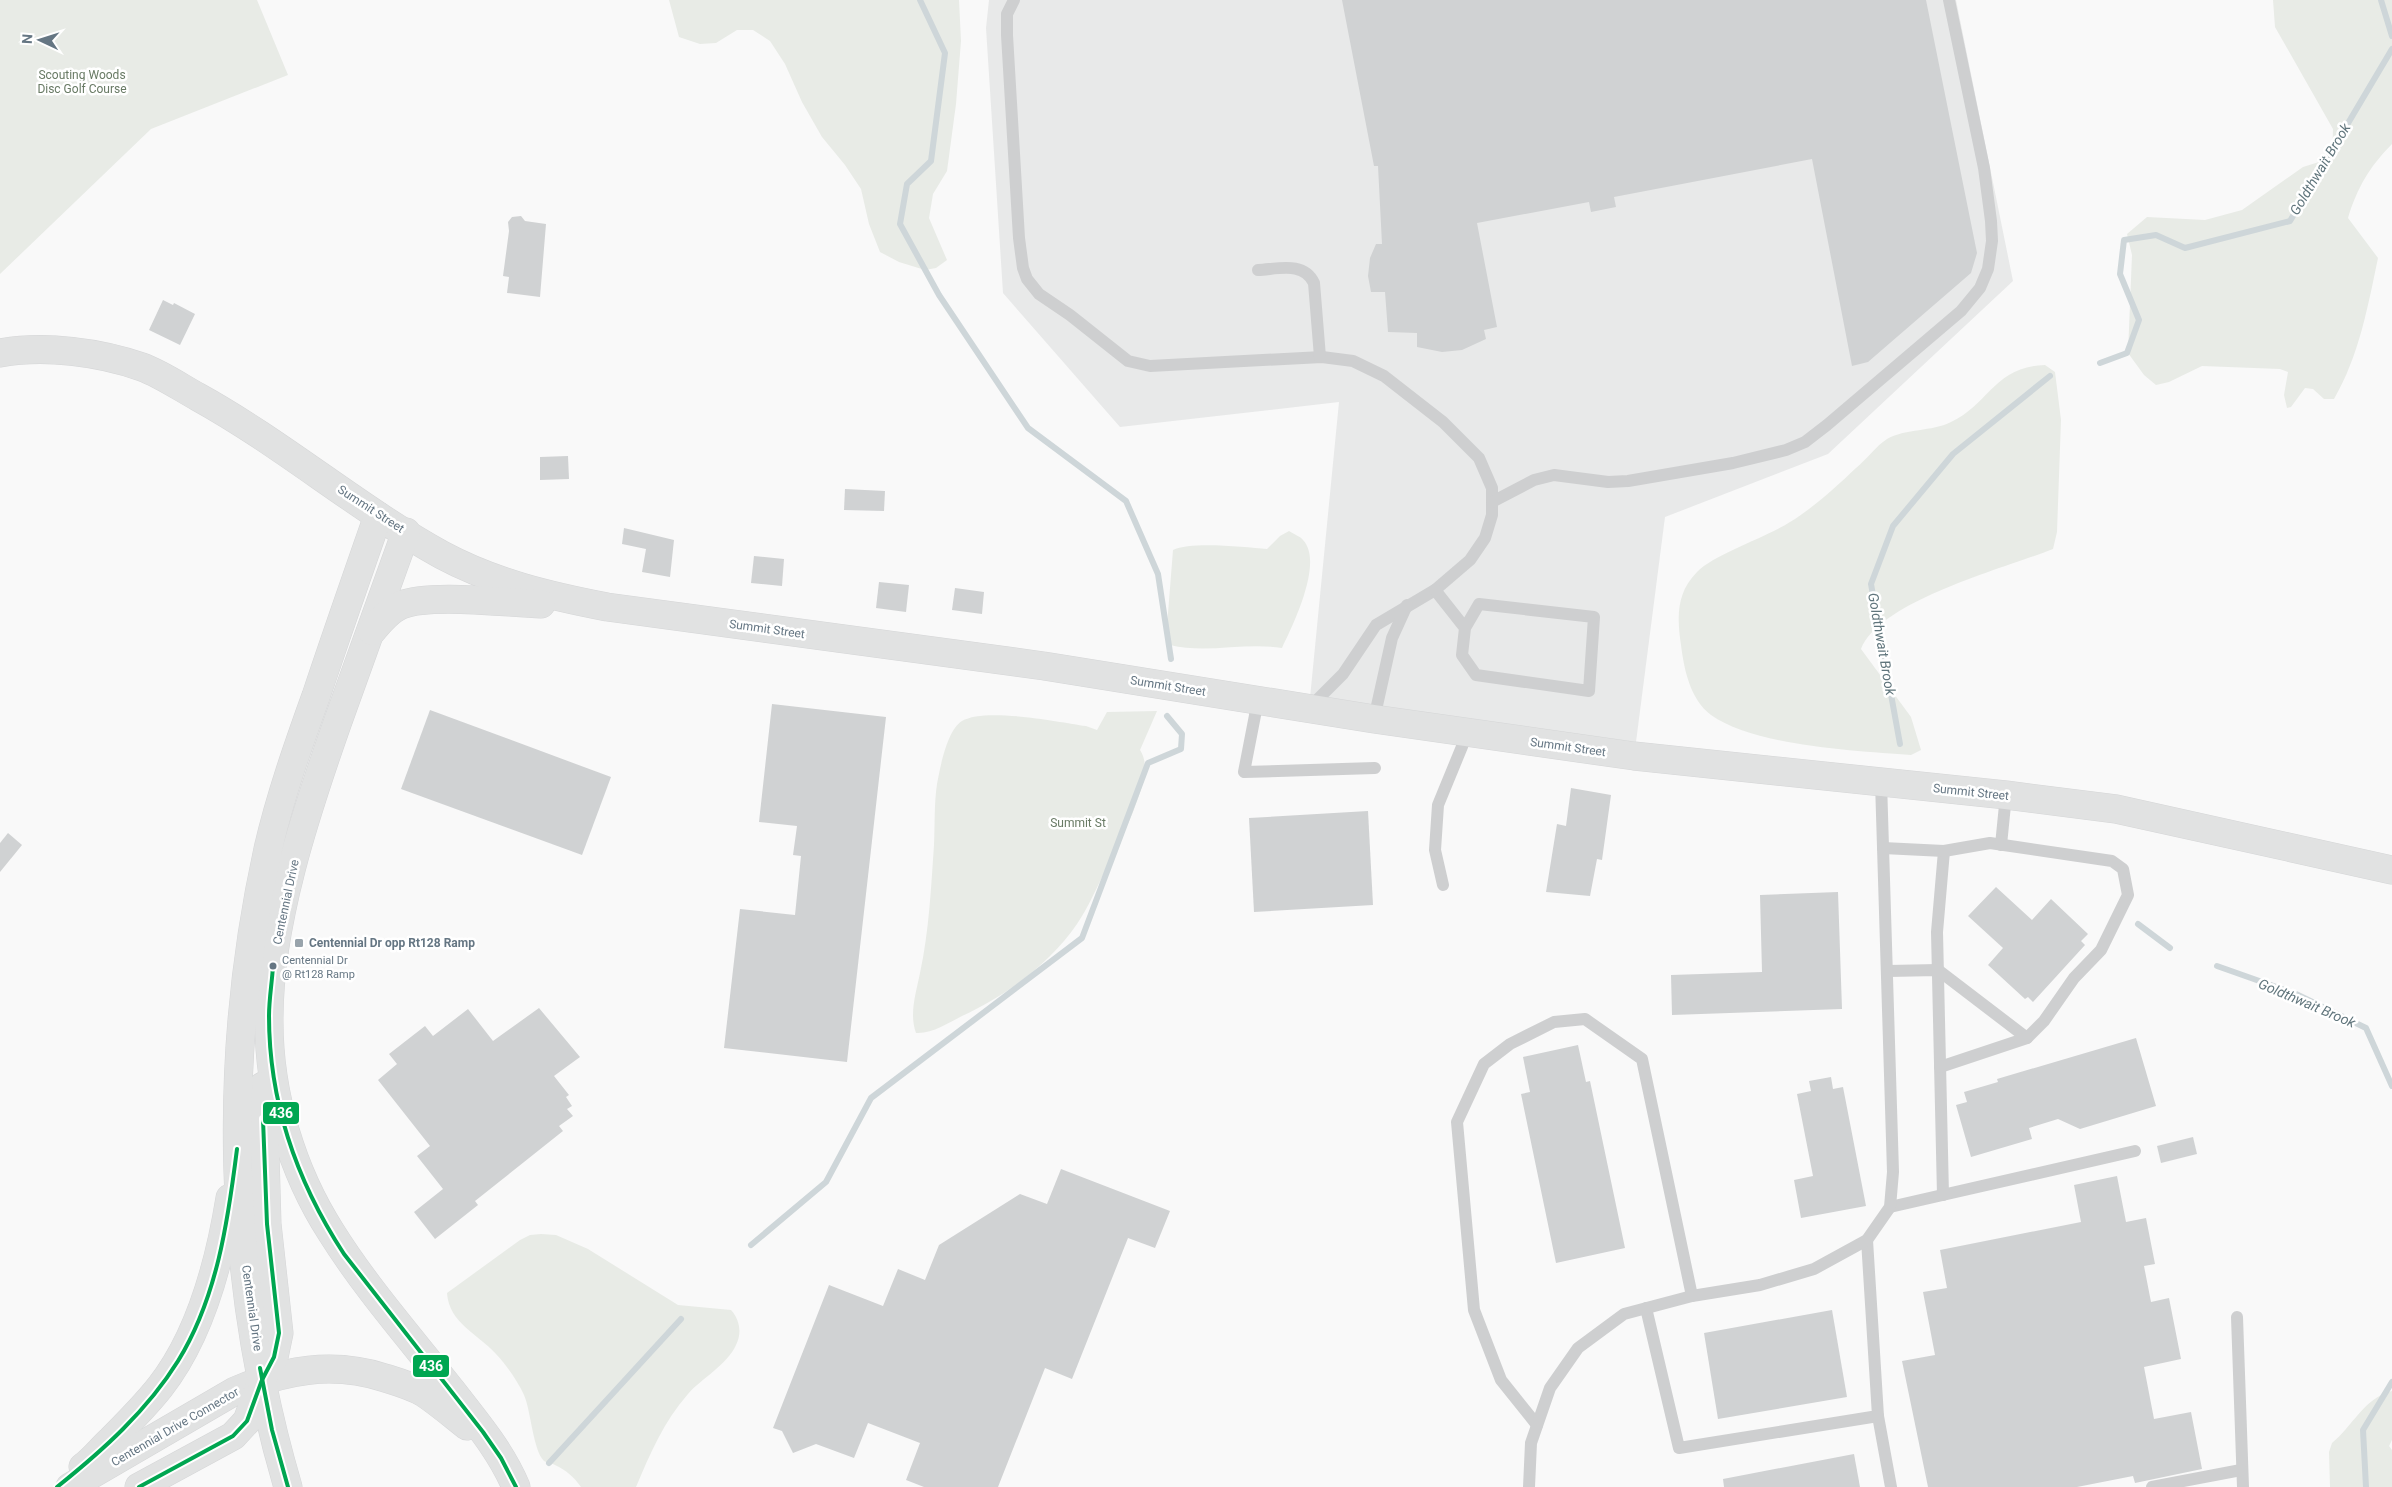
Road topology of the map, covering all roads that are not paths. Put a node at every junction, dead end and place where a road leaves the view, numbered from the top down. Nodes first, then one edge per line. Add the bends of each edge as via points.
1 (1014, 0) edge
2 (1949, 0) edge
3 (1258, 270) dead end
4 (0, 353) edge
5 (1320, 357) junction
6 (1492, 502) junction
7 (378, 516) junction
8 (406, 532) junction
9 (1435, 590) junction
10 (1407, 605) junction
11 (607, 607) junction
12 (1465, 628) junction
13 (368, 636) junction
14 (1258, 700) junction
15 (1309, 708) junction
16 (1374, 718) junction
17 (1468, 732) junction
18 (1375, 768) dead end
19 (1881, 782) junction
20 (2006, 795) junction
21 (2001, 845) junction
22 (1883, 848) junction
23 (1944, 851) junction
24 (2392, 870) edge
25 (1443, 885) dead end
26 (1938, 970) junction
27 (1888, 971) junction
28 (269, 1022) junction
29 (2027, 1038) junction
30 (1940, 1067) junction
31 (237, 1149) junction
32 (2135, 1151) dead end
33 (1943, 1195) junction
34 (1890, 1207) junction
35 (1867, 1240) junction
36 (1692, 1296) junction
37 (1646, 1308) junction
38 (2237, 1317) dead end
39 (262, 1380) junction
40 (1878, 1416) junction
41 (1538, 1425) junction
42 (497, 1451) junction
43 (2241, 1470) junction
44 (57, 1487) edge
45 (70, 1487) edge
46 (139, 1487) edge
47 (288, 1487) edge
48 (516, 1487) edge
49 (1529, 1487) edge
50 (1890, 1487) edge
51 (2152, 1487) edge
52 (2244, 1487) edge

1 - 5 lane via 1007,14 1007,35 1019,238 1022,268 1039,294 1128,361 1150,366
2 - 6 lane via 1984,168 1992,242 1988,269 1980,288 1961,311 1827,425 1805,442 1786,450 1733,463 1628,481 1608,482 1554,475 1534,480
3 - 5 lane via 1296,268 1311,277
4 - 7 main road, Summit Street via 50,350 86,354 142,367 237,418
5 - 6 lane via 1354,361 1384,376 1443,422 1479,458 1492,488
6 - 9 lane via 1485,538 1470,560
7 - 8 main road, Summit Street
7 - 31 main road, Centennial Drive via 302,736 268,848 245,989
8 - 11 main road, Summit Street via 442,554 510,584
8 - 13 main road, Centennial Drive
9 - 10 lane
9 - 12 lane
10 - 15 lane via 1376,625 1344,674
10 - 16 lane via 1392,638
11 - 13 main road via 420,600 400,605
11 - 14 main road, Summit Street via 1044,666
12 - 12 lane via 1462,654 1476,675 1589,691 1594,617 1479,604
13 - 28 main road, Centennial Drive via 294,858 273,966
14 - 15 main road, Summit Street
14 - 18 lane via 1244,772
15 - 16 main road, Summit Street
16 - 17 main road, Summit Street
17 - 19 main road, Summit Street via 1634,756
17 - 25 lane via 1438,805 1435,850
19 - 20 main road, Summit Street
19 - 22 lane
20 - 21 lane
20 - 24 main road, Summit Street via 2143,814
21 - 23 lane
21 - 29 lane via 2112,861 2124,869 2128,895 2101,950 2074,978 2044,1022
22 - 23 lane
22 - 27 lane
23 - 26 lane via 1937,932
26 - 27 lane
26 - 29 lane
26 - 30 lane
27 - 34 lane via 1893,1172
28 - 39 main road via 264,1132 267,1224 279,1333 274,1357
28 - 42 main road, Centennial Drive via 282,1118 316,1208 356,1269
29 - 30 lane
30 - 33 lane
31 - 39 main road, Centennial Drive via 248,1291
31 - 44 main road via 229,1209 219,1251 189,1339 162,1386 132,1420 95,1458
32 - 33 lane
33 - 34 lane
34 - 35 lane
35 - 36 lane via 1814,1269 1760,1286
35 - 40 lane
36 - 37 lane
36 - 41 lane via 1642,1059 1585,1019 1554,1022 1510,1044 1484,1064 1457,1122 1474,1310 1501,1380
37 - 40 lane via 1679,1448
37 - 41 lane via 1624,1314 1578,1348 1550,1388
38 - 43 lane
39 - 42 main road via 320,1368 373,1374 423,1393
39 - 45 main road, Centennial Drive Connector via 215,1402
39 - 46 main road, Centennial Drive Connector via 247,1421 233,1436
39 - 47 main road, Centennial Drive
40 - 50 lane
41 - 49 lane via 1531,1443
42 - 48 main road, Centennial Drive via 507,1464
43 - 51 lane
43 - 52 lane

